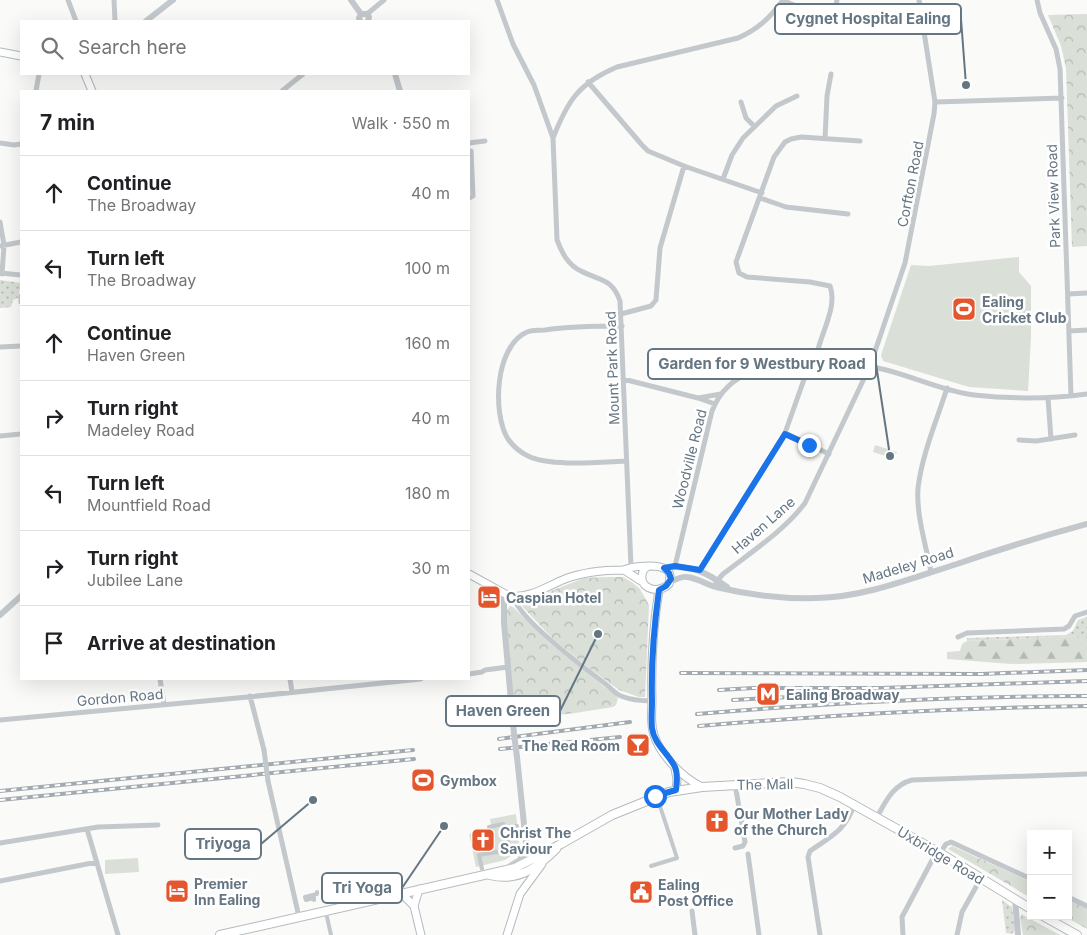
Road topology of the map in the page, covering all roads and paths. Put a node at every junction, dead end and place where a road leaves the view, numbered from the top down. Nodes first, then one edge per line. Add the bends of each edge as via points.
1 (68, 0) edge
2 (114, 0) edge
3 (173, 0) edge
4 (351, 0) edge
5 (384, 0) edge
6 (498, 0) edge
7 (782, 0) edge
8 (837, 0) edge
9 (919, 0) edge
10 (1037, 0) edge
11 (362, 19) edge
12 (76, 20) edge
13 (115, 20) edge
14 (147, 20) edge
15 (0, 52) edge
16 (20, 56) edge
17 (831, 74) dead end
18 (39, 75) edge
19 (85, 75) edge
20 (302, 75) edge
21 (394, 75) edge
22 (588, 82) junction
23 (36, 90) edge
24 (92, 90) edge
25 (283, 90) edge
26 (400, 90) edge
27 (797, 96) dead end
28 (1062, 98) junction
29 (741, 102) dead end
30 (935, 102) junction
31 (561, 118) junction
32 (548, 121) junction
33 (754, 126) junction
34 (553, 138) junction
35 (824, 139) junction
36 (485, 141) dead end
37 (860, 141) dead end
38 (0, 143) edge
39 (470, 143) edge
40 (20, 144) edge
41 (471, 151) dead end
42 (684, 166) junction
43 (723, 179) junction
44 (761, 196) junction
45 (470, 198) edge
46 (848, 214) dead end
47 (0, 222) edge
48 (20, 242) edge
49 (2, 245) edge
50 (1, 274) edge
51 (20, 276) edge
52 (1087, 293) edge
53 (1068, 294) junction
54 (621, 314) junction
55 (622, 326) junction
56 (1087, 330) edge
57 (1069, 331) junction
58 (20, 346) edge
59 (0, 347) edge
60 (807, 366) junction
61 (815, 366) junction
62 (870, 366) junction
63 (623, 380) junction
64 (947, 388) junction
65 (721, 394) junction
66 (1087, 394) edge
67 (1071, 396) junction
68 (698, 398) junction
69 (1048, 398) junction
70 (715, 404) junction
71 (20, 434) edge
72 (785, 434) junction
73 (1075, 435) dead end
74 (0, 436) edge
75 (1051, 439) junction
76 (1019, 440) dead end
77 (828, 454) junction
78 (626, 461) junction
79 (1087, 524) edge
80 (675, 566) junction
81 (648, 567) junction
82 (664, 568) junction
83 (627, 569) junction
84 (700, 570) junction
85 (931, 572) junction
86 (470, 575) edge
87 (641, 581) junction
88 (670, 582) junction
89 (715, 583) junction
90 (659, 590) junction
91 (504, 593) junction
92 (513, 596) junction
93 (20, 597) edge
94 (1087, 612) edge
95 (0, 615) edge
96 (958, 637) dead end
97 (508, 667) junction
98 (470, 674) edge
99 (160, 680) edge
100 (290, 680) edge
101 (411, 680) edge
102 (292, 692) junction
103 (250, 696) junction
104 (652, 701) junction
105 (164, 704) junction
106 (0, 720) edge
107 (675, 767) junction
108 (1087, 774) edge
109 (735, 784) junction
110 (702, 787) junction
111 (676, 790) junction
112 (659, 803) dead end
113 (852, 804) junction
114 (877, 817) junction
115 (158, 825) dead end
116 (490, 826) dead end
117 (517, 826) dead end
118 (506, 827) junction
119 (87, 828) junction
120 (0, 842) edge
121 (561, 844) junction
122 (736, 848) dead end
123 (526, 849) junction
124 (938, 852) junction
125 (748, 854) dead end
126 (533, 859) junction
127 (546, 859) junction
128 (96, 862) junction
129 (651, 866) dead end
130 (505, 870) junction
131 (487, 872) junction
132 (520, 875) junction
133 (1027, 877) edge
134 (981, 878) junction
135 (0, 881) edge
136 (419, 889) junction
137 (317, 892) dead end
138 (401, 893) junction
139 (520, 894) junction
140 (1015, 899) junction
141 (1072, 899) edge
142 (314, 900) dead end
143 (414, 906) junction
144 (1027, 906) edge
145 (1087, 906) edge
146 (692, 910) dead end
147 (299, 917) junction
148 (327, 917) dead end
149 (1049, 920) edge
150 (118, 935) edge
151 (220, 935) edge
152 (330, 935) edge
153 (421, 935) edge
154 (506, 935) edge
155 (695, 935) edge
156 (760, 935) edge
157 (820, 935) edge
158 (903, 935) edge
159 (957, 935) edge
160 (1018, 935) edge
161 (1077, 935) edge

1 - 12 street
2 - 13 street
3 - 14 street
4 - 11 street
5 - 11 street
6 - 32 street, Mount Park Road via 513,44
7 - 8 street via 827,19 834,14
7 - 22 street via 763,24 738,38 617,67
9 - 30 street, Corfton Road
10 - 28 street, Park View Road via 1056,48
15 - 16 main road
17 - 35 street
18 - 23 street
19 - 24 main road
20 - 25 street
21 - 26 street
22 - 31 street
22 - 42 street via 648,151
27 - 33 street via 776,106
28 - 30 street
28 - 53 street, Park View Road
29 - 33 street via 746,118
30 - 62 street, Corfton Road via 905,263
31 - 32 street
31 - 34 street
32 - 34 street, Mount Park Road
33 - 43 street via 737,145
34 - 54 street, Mount Park Road via 557,240 569,262 580,271 613,286 620,301
35 - 37 street
35 - 44 street via 801,137 785,142 774,157
36 - 39 street
38 - 40 street
41 - 45 street via 473,196
42 - 43 street
42 - 54 street via 660,248 656,300 651,306
43 - 44 street
44 - 46 street via 786,207
44 - 61 street via 736,262 737,267 739,273 747,277 830,286 828,323
47 - 49 street
48 - 49 street
49 - 50 street
50 - 51 street
52 - 53 street
53 - 57 street, Park View Road
54 - 55 street, Mount Park Road
55 - 63 street, Mount Park Road
55 - 78 street via 566,327 527,332 510,345 498,387 499,411 507,438 529,457 554,462
56 - 57 street
57 - 67 street, Park View Road
58 - 59 street
60 - 61 street, Woodville Road
60 - 65 street, Woodville Road via 776,366 749,372
60 - 72 street
61 - 62 street, Woodville Road
62 - 64 street, Woodville Road
62 - 77 street, Haven Lane
63 - 68 street
63 - 78 street, Mount Park Road
64 - 69 street, Woodville Road via 973,394
64 - 85 street via 918,489 920,519
65 - 68 street
65 - 70 street, Woodville Road
66 - 67 street, Woodville Road
67 - 69 street, Woodville Road
68 - 70 street
69 - 75 street
70 - 80 street, Woodville Road
71 - 74 street
72 - 77 street
72 - 84 street
73 - 75 street
75 - 76 street
77 - 89 street, Haven Lane via 800,511
78 - 83 street, Mount Park Road
79 - 85 street, Madeley Road
80 - 82 street, Madeley Road
80 - 84 street, Madeley Road
81 - 82 main road
81 - 83 main road
81 - 87 main road via 643,571
82 - 88 main road via 669,573
83 - 87 main road
83 - 92 main road via 579,574 527,595
84 - 89 street, Madeley Road
85 - 89 street, Madeley Road via 879,588 819,598 790,598 732,590
86 - 91 main road
87 - 90 main road
88 - 89 street, Madeley Road via 688,577
88 - 90 main road
90 - 104 main road via 655,608
91 - 92 main road
91 - 97 street
92 - 104 street via 528,618 618,694
93 - 95 street
94 - 96 street via 1076,616 1064,629 967,633
97 - 98 street
97 - 123 street, bridge
99 - 105 street
100 - 102 street
101 - 102 street, Gordon Road
102 - 103 street, Gordon Road
103 - 105 street, Gordon Road
103 - 147 street, bridge
104 - 107 main road via 654,736
105 - 106 street, Gordon Road
107 - 110 main road via 692,783
107 - 111 main road
108 - 114 street via 912,780 903,782 891,793
109 - 110 main road, The Mall
109 - 113 main road, The Mall via 791,782 820,788
109 - 122 street via 745,842
110 - 111 main road, The Mall
111 - 121 main road, The Mall via 622,810
112 - 129 street via 677,858
113 - 114 main road, Uxbridge Road
113 - 157 street via 843,828 810,852 808,857
114 - 124 main road, Uxbridge Road
115 - 119 street
116 - 118 street via 503,824
117 - 118 street
118 - 131 street via 509,850 479,855
119 - 120 street
119 - 128 street
121 - 126 main road
121 - 127 main road
123 - 126 street
123 - 131 street via 514,864
124 - 133 street via 951,842
124 - 134 main road, Uxbridge Road
124 - 158 street via 902,918
125 - 156 street
126 - 127 street
126 - 130 main road
127 - 132 main road
127 - 139 main road
128 - 135 street
128 - 150 street
130 - 131 main road
130 - 132 main road via 513,870
131 - 132 main road via 500,878
131 - 136 main road
132 - 139 main road
134 - 140 main road, Uxbridge Road
134 - 159 street via 962,912
136 - 138 main road
136 - 143 main road
137 - 142 street via 305,898
138 - 143 main road
138 - 147 main road
139 - 154 main road
140 - 144 main road, Uxbridge Road
140 - 160 street
141 - 145 street
143 - 153 main road
146 - 155 street
147 - 151 main road
148 - 152 street
149 - 161 main road

